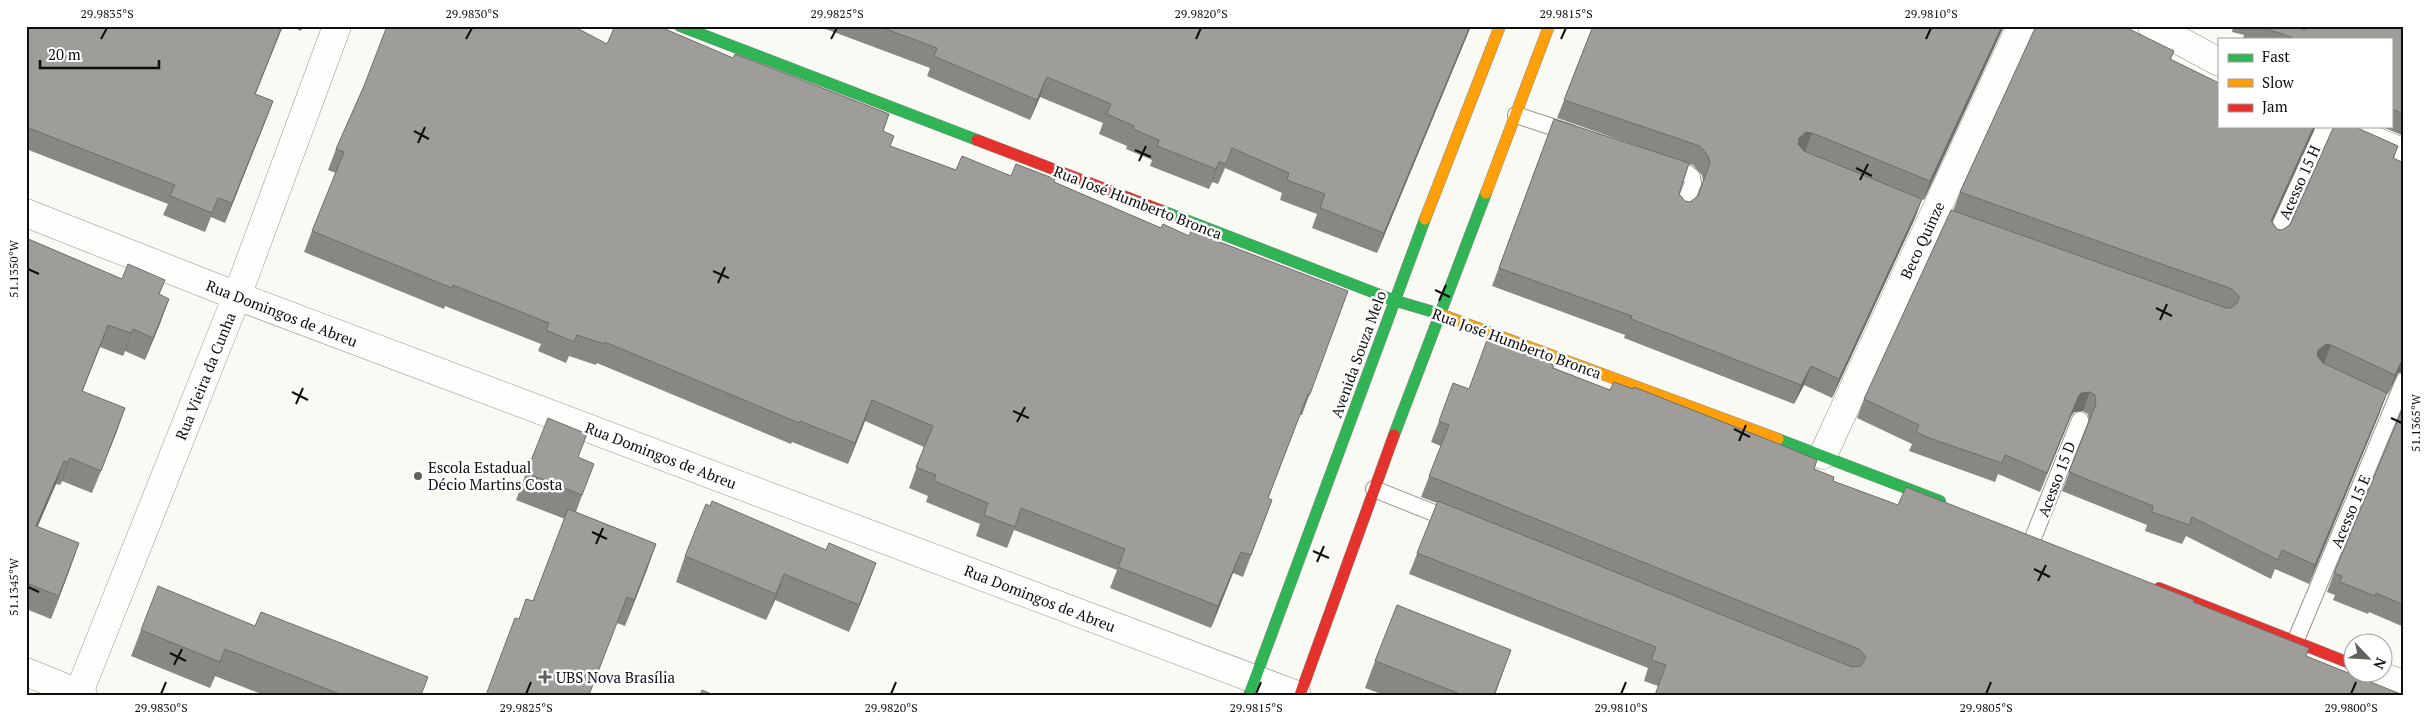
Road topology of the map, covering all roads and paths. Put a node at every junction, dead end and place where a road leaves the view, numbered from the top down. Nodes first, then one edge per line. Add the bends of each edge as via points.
1 (337, 26) edge
2 (680, 26) edge
3 (1500, 26) edge
4 (1549, 26) edge
5 (2021, 26) edge
6 (2152, 26) edge
7 (2218, 61) edge
8 (1516, 115) junction
9 (2324, 128) edge
10 (2344, 128) edge
11 (1583, 137) edge
12 (2404, 153) edge
13 (1649, 160) edge
14 (1682, 210) edge
15 (26, 213) edge
16 (2274, 239) edge
17 (237, 296) junction
18 (1394, 300) junction
19 (1440, 314) junction
20 (2404, 381) edge
21 (2377, 399) edge
22 (2393, 407) junction
23 (2080, 420) dead end
24 (1823, 455) junction
25 (1374, 489) junction
26 (1951, 506) edge
27 (1470, 528) edge
28 (2033, 538) edge
29 (2151, 585) edge
30 (2295, 642) junction
31 (2342, 660) edge
32 (26, 672) edge
33 (2392, 680) edge
34 (2404, 685) edge
35 (1252, 686) edge
36 (80, 694) edge
37 (1298, 695) edge

1 - 17 street, Rua Vieira da Cunha
2 - 18 street, Rua José Humberto Bronca
3 - 18 street, Avenida Souza Melo
4 - 8 street
5 - 24 street, Beco Quinze
6 - 7 street
8 - 11 lane
8 - 19 street
9 - 16 lane, Acesso 15 H
10 - 12 street
13 - 14 lane via 1692,177 1693,183
15 - 17 street, Rua Domingos de Abreu
17 - 35 street, Rua Domingos de Abreu
17 - 36 street, Rua Vieira da Cunha
18 - 19 street, Rua José Humberto Bronca
18 - 35 street, Avenida Souza Melo
19 - 24 street, Rua José Humberto Bronca
19 - 25 street
20 - 22 lane, Acesso 15 E
21 - 22 lane
22 - 30 lane, Acesso 15 E
23 - 28 lane, Acesso 15 D
24 - 26 street, Rua José Humberto Bronca
25 - 27 lane
25 - 37 street
29 - 30 street
30 - 31 street
32 - 36 street
33 - 34 street
35 - 37 street, Rua Domingos de Abreu

